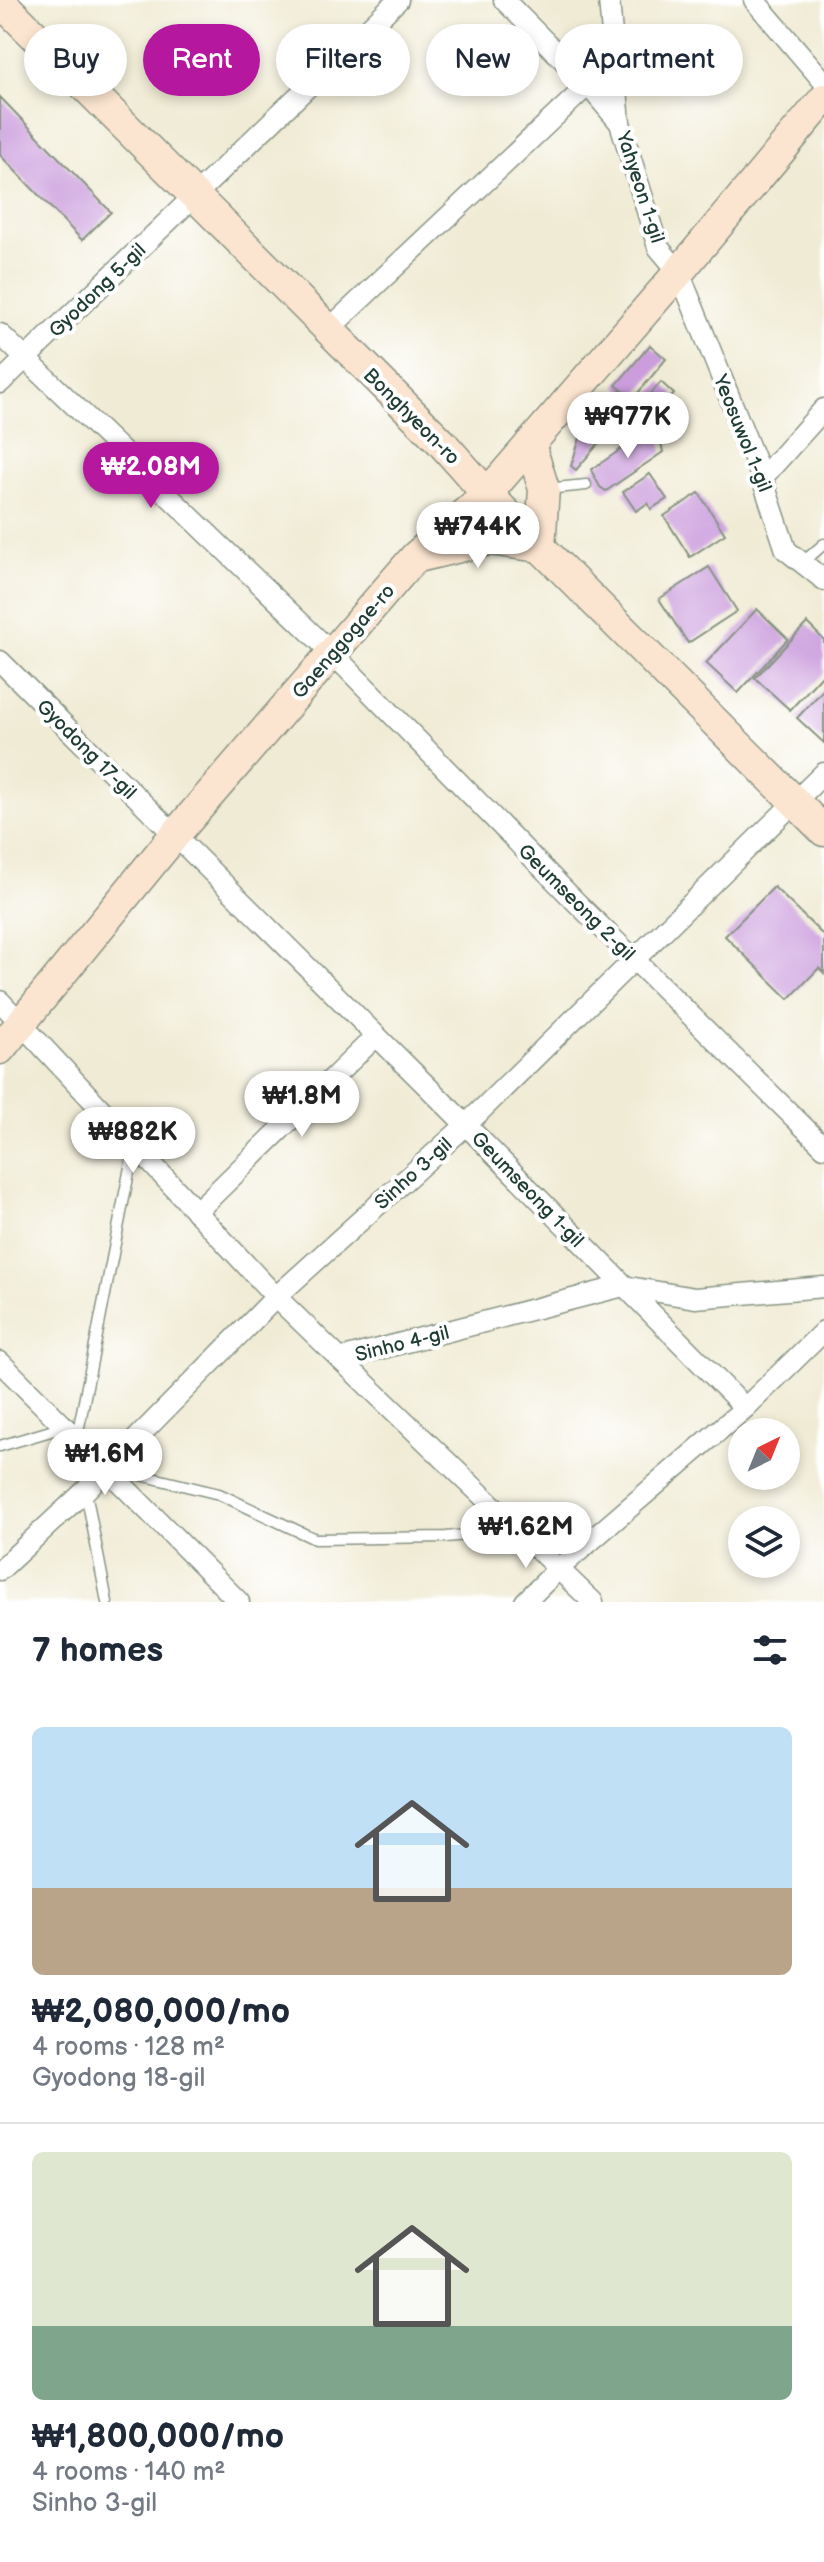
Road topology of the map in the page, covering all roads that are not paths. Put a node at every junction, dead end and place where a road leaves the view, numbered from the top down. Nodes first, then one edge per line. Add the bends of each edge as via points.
1 (398, 0) edge
2 (504, 0) edge
3 (609, 0) edge
4 (754, 0) edge
5 (0, 1) edge
6 (555, 52) edge
7 (824, 82) edge
8 (576, 96) edge
9 (597, 96) edge
10 (824, 99) edge
11 (620, 123) junction
12 (194, 197) junction
13 (679, 272) junction
14 (327, 331) junction
15 (0, 334) edge
16 (25, 358) junction
17 (0, 383) edge
18 (824, 409) edge
19 (530, 444) junction
20 (762, 478) junction
21 (586, 485) dead end
22 (544, 489) junction
23 (487, 494) junction
24 (824, 544) edge
25 (540, 547) junction
26 (415, 557) junction
27 (802, 563) junction
28 (824, 580) edge
29 (333, 654) junction
30 (0, 661) edge
31 (824, 773) edge
32 (795, 802) junction
33 (824, 831) edge
34 (174, 836) junction
35 (636, 961) junction
36 (0, 1001) edge
37 (21, 1024) junction
38 (376, 1036) junction
39 (0, 1049) edge
40 (466, 1125) junction
41 (135, 1145) junction
42 (824, 1147) edge
43 (196, 1212) junction
44 (623, 1286) junction
45 (824, 1287) edge
46 (276, 1297) junction
47 (824, 1331) edge
48 (340, 1359) junction
49 (0, 1362) edge
50 (745, 1408) junction
51 (70, 1433) junction
52 (0, 1446) edge
53 (106, 1466) junction
54 (86, 1490) junction
55 (518, 1530) junction
56 (558, 1569) junction
57 (0, 1570) edge
58 (107, 1602) edge
59 (239, 1602) edge
60 (525, 1602) edge
61 (593, 1602) edge

1 - 12 street, Gyodong 5-gil
2 - 6 street
3 - 11 street, Yahyeon 1-gil
4 - 7 street
5 - 12 street, Bonghyeon-ro
8 - 14 street
9 - 11 street
10 - 13 street, Gaenggogae-ro
11 - 13 street, Yahyeon 1-gil via 658,247
12 - 14 street, Bonghyeon-ro
12 - 16 street, Gyodong 5-gil
13 - 19 street, Gaenggogae-ro
13 - 20 street, Yeosuwol 1-gil
14 - 23 street, Bonghyeon-ro
15 - 16 street, Geumseong 2-gil
16 - 17 street, Gyodong 5-gil
16 - 29 street, Geumseong 2-gil
18 - 20 street
19 - 22 street
19 - 23 street, Gaenggogae-ro
20 - 27 street, Yeosuwol 1-gil via 786,550
21 - 22 lane
22 - 25 street
23 - 25 street, Bonghyeon-ro
23 - 26 street, Gaenggogae-ro
24 - 27 lane
25 - 26 street via 489,540
25 - 32 street, Bonghyeon-ro
26 - 29 street, Gaenggogae-ro
27 - 28 street, Yeosuwol 1-gil
29 - 34 street, Gaenggogae-ro
29 - 35 street, Geumseong 2-gil
30 - 34 street, Gyodong 17-gil
31 - 32 street, Sinho 3-gil
32 - 33 street, Bonghyeon-ro
32 - 35 street, Sinho 3-gil
34 - 37 street, Gaenggogae-ro
34 - 38 street, Geumseong 1-gil
35 - 40 street, Sinho 3-gil
35 - 42 street, Geumseong 2-gil
36 - 37 street, Sinho 4-gil
37 - 39 street, Gaenggogae-ro
37 - 41 street, Sinho 4-gil
38 - 40 street, Geumseong 1-gil
38 - 43 street
40 - 44 street, Geumseong 1-gil
40 - 46 street, Sinho 3-gil
41 - 43 street, Sinho 4-gil
41 - 51 lane
43 - 46 street, Sinho 4-gil
44 - 45 street, Sinho 4-gil via 695,1298
44 - 48 street, Sinho 4-gil
44 - 50 street, Geumseong 1-gil
46 - 48 street, Sinho 4-gil
46 - 53 street, Sinho 3-gil
47 - 50 street
48 - 55 street
49 - 51 street
50 - 56 street
51 - 52 lane
51 - 53 street
53 - 54 street, Sinho 3-gil
53 - 55 lane via 219,1494 315,1539
53 - 59 street
54 - 57 street, Sinho 3-gil
54 - 58 lane
55 - 56 street
56 - 60 street
56 - 61 street

